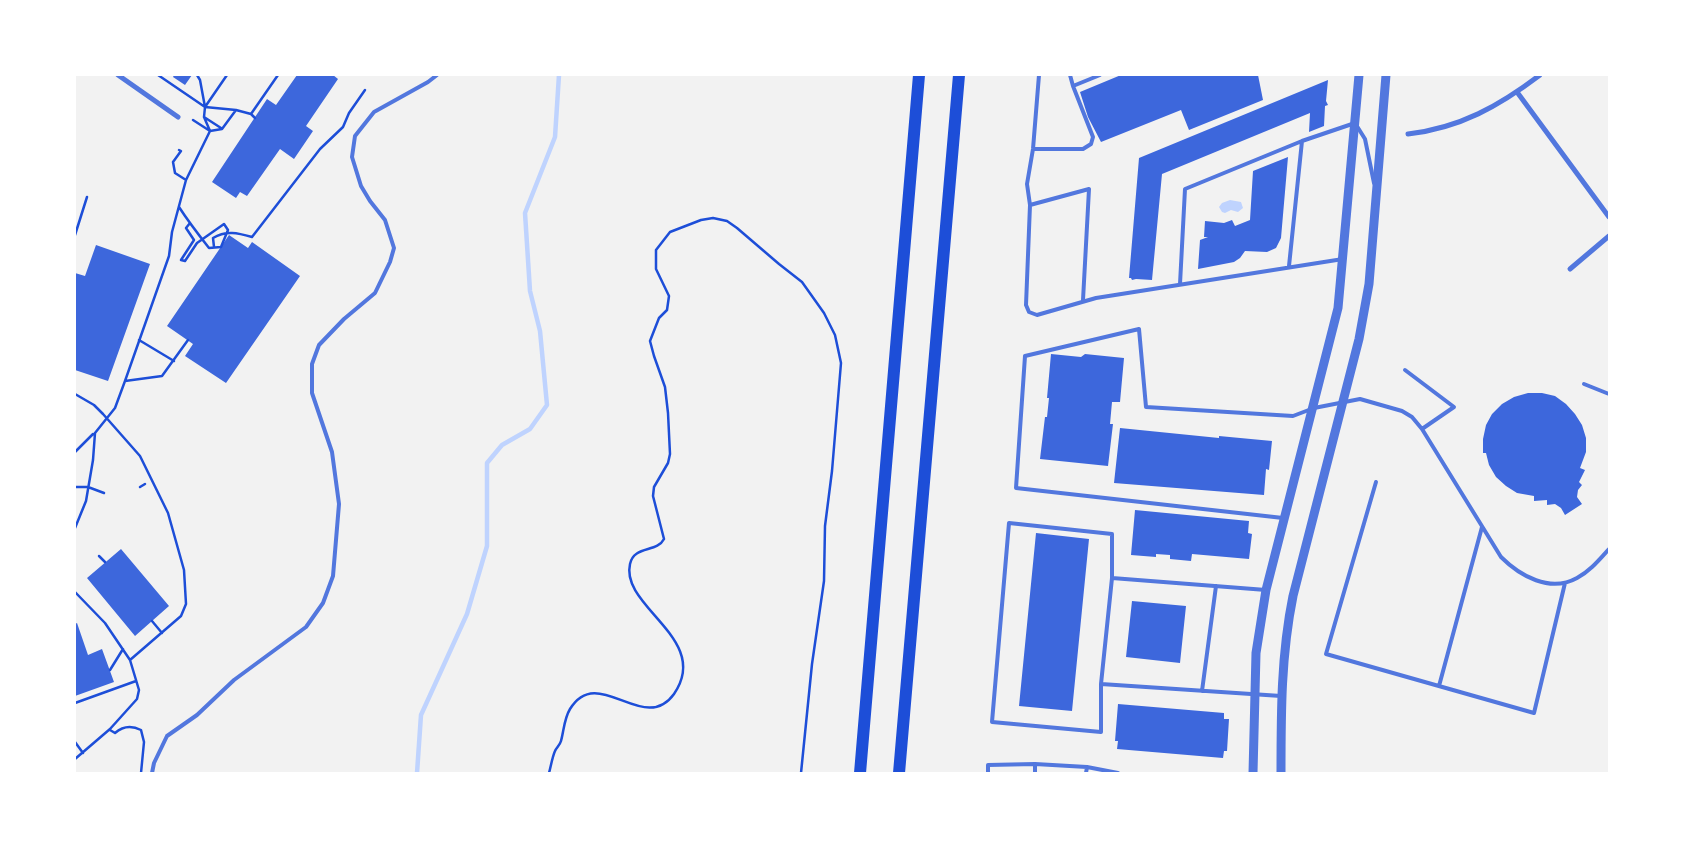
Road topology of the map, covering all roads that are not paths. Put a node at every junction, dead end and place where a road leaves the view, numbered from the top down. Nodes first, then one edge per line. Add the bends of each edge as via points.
1 (118, 75) edge
2 (437, 75) edge
3 (919, 75) edge
4 (959, 75) edge
5 (1039, 75) edge
6 (1070, 75) edge
7 (1100, 75) edge
8 (1359, 75) edge
9 (1386, 75) edge
10 (1540, 75) edge
11 (1073, 86) junction
12 (1517, 92) junction
13 (178, 117) dead end
14 (1355, 123) junction
15 (1408, 134) dead end
16 (1302, 141) junction
17 (1033, 149) junction
18 (1376, 193) junction
19 (1030, 205) junction
20 (1609, 217) edge
21 (1609, 236) edge
22 (1343, 259) junction
23 (1289, 266) junction
24 (1570, 269) dead end
25 (1180, 284) junction
26 (1084, 300) junction
27 (1405, 370) dead end
28 (1584, 384) dead end
29 (1609, 394) edge
30 (1343, 401) junction
31 (1314, 408) junction
32 (1422, 429) junction
33 (1376, 482) dead end
34 (1285, 518) junction
35 (1482, 527) junction
36 (1609, 550) edge
37 (1112, 578) junction
38 (1565, 583) junction
39 (1216, 586) junction
40 (1266, 590) junction
41 (1101, 684) junction
42 (1439, 686) junction
43 (1202, 691) junction
44 (1254, 695) junction
45 (1281, 696) junction
46 (1035, 764) junction
47 (1087, 766) junction
48 (152, 773) edge
49 (860, 773) edge
50 (899, 773) edge
51 (988, 773) edge
52 (1035, 773) edge
53 (1086, 773) edge
54 (1118, 773) edge
55 (1253, 773) edge
56 (1281, 773) edge

1 - 13 street
2 - 48 lane via 374,112 355,136 352,157 362,186 384,220 394,248 375,293 320,345 312,364 312,393 332,452 339,504 333,576 324,603 306,628 234,680 197,715 168,736
3 - 49 highway
4 - 50 highway
5 - 17 lane
6 - 11 lane
7 - 11 lane
8 - 14 street
9 - 18 street
10 - 12 street
11 - 17 lane via 1093,137 1091,144 1083,149
12 - 15 street via 1463,121 1431,132
12 - 20 street
14 - 16 lane
14 - 18 lane via 1365,140
14 - 22 street
16 - 23 lane
16 - 25 lane via 1185,190
17 - 19 lane via 1027,184
18 - 30 street via 1369,284
19 - 26 lane via 1026,305 1029,312 1037,315
19 - 26 lane via 1089,189
21 - 24 street
22 - 23 lane
22 - 31 street via 1338,308
23 - 25 lane
25 - 26 lane
27 - 32 lane via 1454,407
28 - 29 lane
30 - 31 lane
30 - 32 lane via 1360,399 1402,411
30 - 45 street via 1293,596 1283,654
31 - 34 street
31 - 34 lane via 1293,416 1146,407 1139,329 1026,356 1016,488
32 - 35 lane
33 - 42 lane via 1326,654
34 - 40 street
35 - 38 lane via 1512,568 1537,581
35 - 42 lane
36 - 38 lane via 1590,569
37 - 39 lane
37 - 41 lane
37 - 41 lane via 1112,534 1009,523 992,722 1101,732
38 - 42 lane via 1534,713
39 - 40 lane
39 - 43 lane
40 - 44 street via 1256,653
41 - 43 lane
43 - 44 lane
44 - 45 lane
44 - 55 street
45 - 56 street
46 - 47 lane
46 - 51 lane via 988,765
46 - 52 lane
47 - 53 lane
47 - 54 lane

